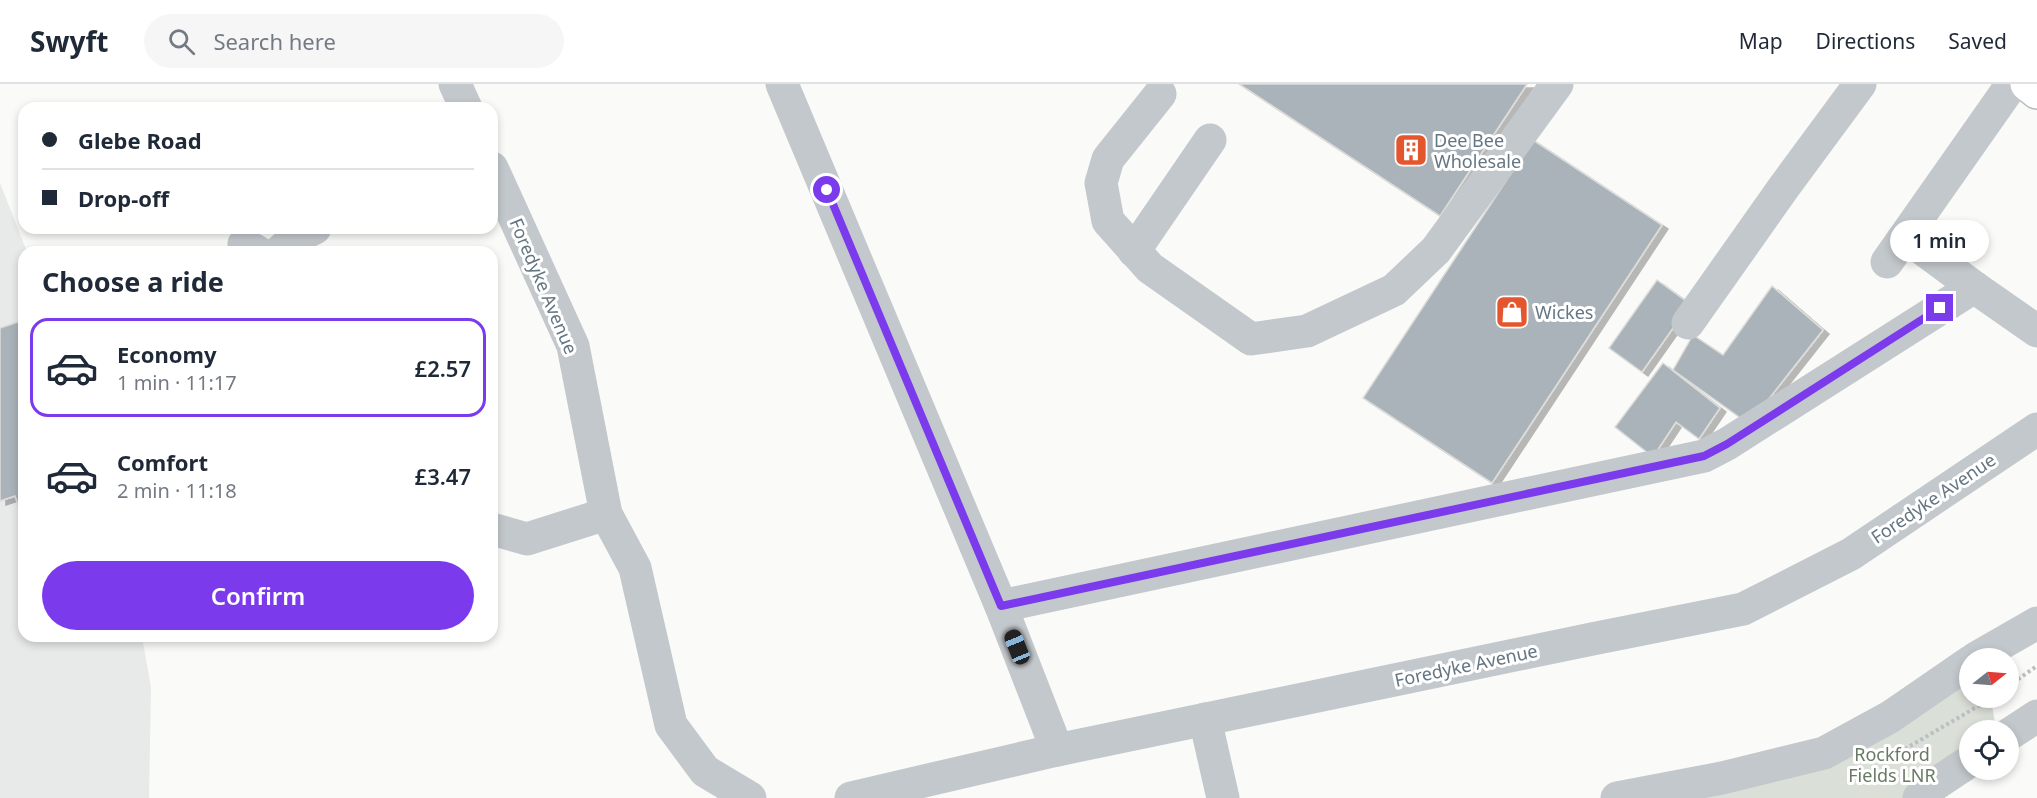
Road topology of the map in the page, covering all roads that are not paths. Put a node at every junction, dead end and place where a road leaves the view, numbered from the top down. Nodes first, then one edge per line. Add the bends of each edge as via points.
1 (455, 84) edge
2 (1557, 84) edge
3 (1860, 84) edge
4 (2012, 84) edge
5 (2027, 84) edge
6 (789, 86) edge
7 (2037, 92) edge
8 (1160, 93) dead end
9 (462, 102) edge
10 (1210, 140) dead end
11 (498, 181) edge
12 (303, 234) edge
13 (286, 246) edge
14 (1134, 250) junction
15 (1924, 250) dead end
16 (1887, 262) dead end
17 (1974, 287) junction
18 (1688, 323) dead end
19 (2037, 331) edge
20 (2037, 429) edge
21 (606, 514) junction
22 (498, 531) edge
23 (1001, 606) junction
24 (2037, 623) edge
25 (1993, 648) edge
26 (1959, 670) edge
27 (2037, 716) edge
28 (1205, 719) junction
29 (2019, 728) edge
30 (1057, 750) junction
31 (1959, 769) edge
32 (729, 793) edge
33 (851, 798) edge
34 (1223, 798) edge
35 (1617, 798) edge
36 (1919, 798) edge

1 - 9 street
2 - 14 street via 1436,250 1394,290 1307,331 1251,339 1150,268
3 - 18 street
4 - 16 street
5 - 7 main road
6 - 23 street
8 - 14 street via 1108,159 1101,183 1108,221
10 - 14 street
11 - 21 street, Foredyke Avenue via 573,346
12 - 13 street
15 - 17 street
17 - 19 street
17 - 23 street via 1704,456
20 - 28 street, Foredyke Avenue via 1851,554 1743,609
21 - 22 street via 527,539
21 - 32 street, Foredyke Avenue via 635,568 671,725 705,771
23 - 30 street
24 - 25 street
26 - 35 street via 1890,717 1824,753
27 - 29 street
28 - 30 street, Foredyke Avenue
28 - 34 street
30 - 33 street, Foredyke Avenue
31 - 36 street

